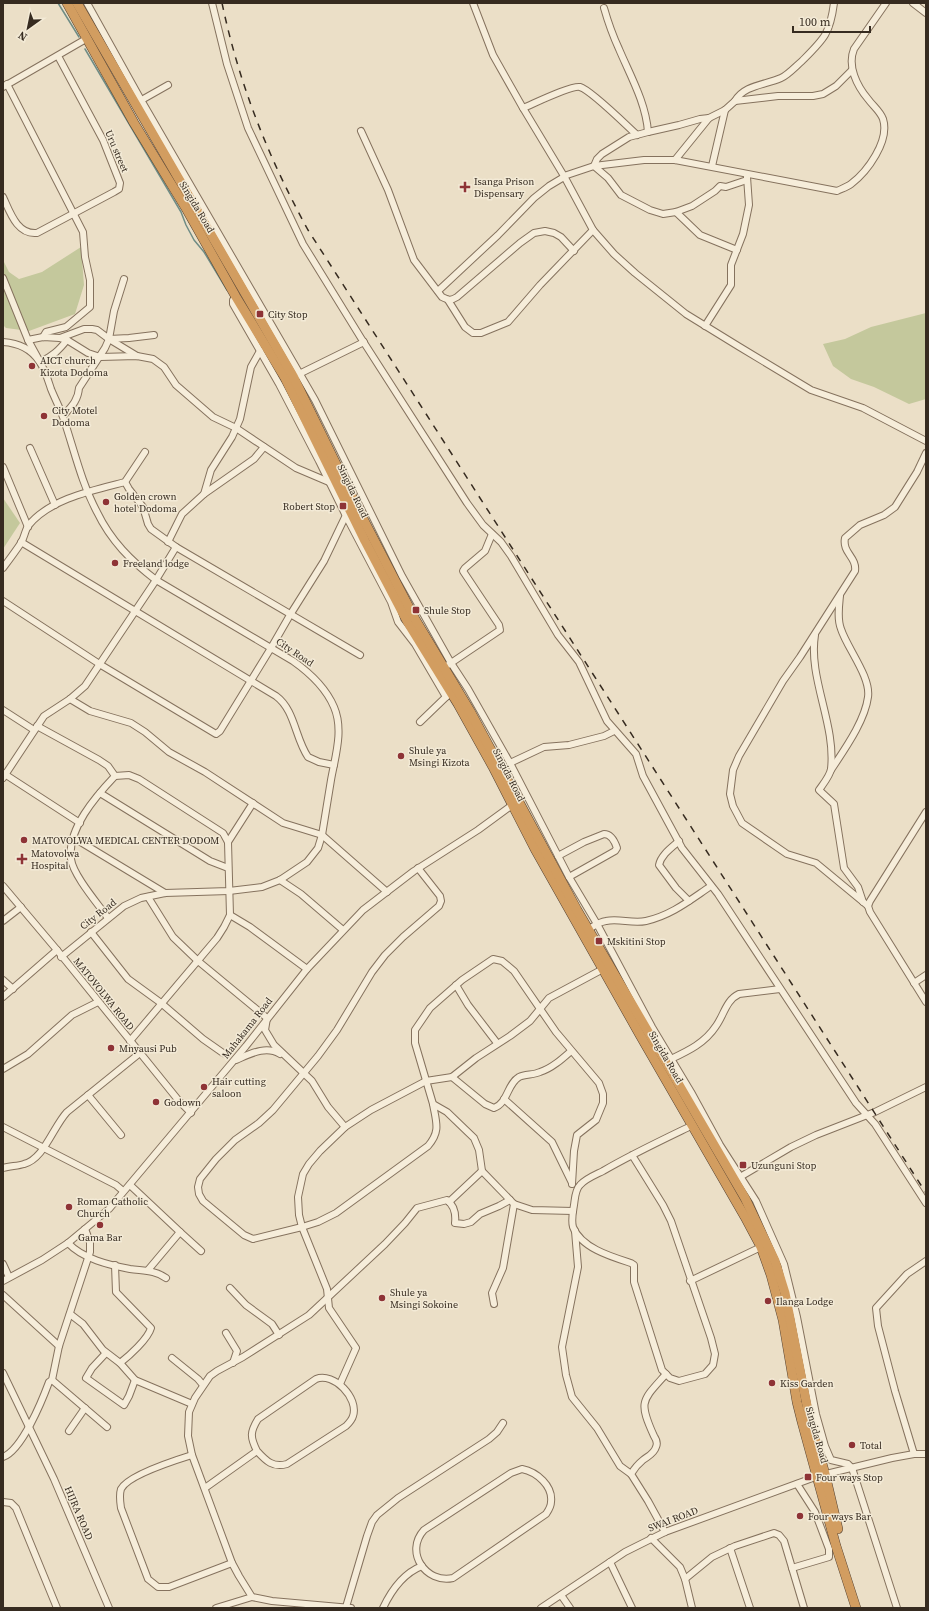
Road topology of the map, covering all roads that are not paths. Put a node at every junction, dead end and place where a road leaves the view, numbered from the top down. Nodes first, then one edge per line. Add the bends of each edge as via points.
1 (67, 3) edge
2 (76, 3) edge
3 (87, 3) edge
4 (212, 3) edge
5 (472, 3) edge
6 (834, 3) edge
7 (886, 3) edge
8 (913, 3) edge
9 (604, 8) dead end
10 (926, 13) edge
11 (86, 39) junction
12 (58, 56) junction
13 (852, 70) junction
14 (5, 85) edge
15 (168, 86) dead end
16 (735, 101) junction
17 (138, 102) junction
18 (523, 108) junction
19 (725, 110) junction
20 (709, 118) junction
21 (361, 131) dead end
22 (648, 132) junction
23 (637, 135) junction
24 (675, 160) junction
25 (594, 166) junction
26 (712, 166) junction
27 (564, 176) junction
28 (747, 177) junction
29 (3, 197) edge
30 (676, 212) junction
31 (73, 214) junction
32 (593, 230) junction
33 (737, 250) junction
34 (574, 251) junction
35 (3, 278) edge
36 (124, 279) dead end
37 (438, 290) junction
38 (236, 297) junction
39 (448, 300) junction
40 (705, 326) junction
41 (154, 335) dead end
42 (43, 337) junction
43 (60, 338) junction
44 (108, 339) junction
45 (28, 340) junction
46 (67, 340) junction
47 (3, 342) edge
48 (364, 342) junction
49 (260, 351) junction
50 (136, 356) junction
51 (100, 357) junction
52 (40, 362) junction
53 (296, 375) junction
54 (63, 416) junction
55 (236, 428) junction
56 (926, 441) edge
57 (264, 447) junction
58 (30, 448) dead end
59 (145, 452) dead end
60 (926, 453) edge
61 (3, 467) edge
62 (125, 482) junction
63 (329, 482) junction
64 (87, 492) junction
65 (204, 494) junction
66 (55, 505) junction
67 (351, 511) junction
68 (28, 527) junction
69 (492, 534) junction
70 (21, 542) junction
71 (168, 542) junction
72 (176, 547) junction
73 (3, 568) edge
74 (156, 580) junction
75 (840, 595) junction
76 (3, 601) edge
77 (136, 612) junction
78 (290, 615) junction
79 (816, 632) junction
80 (272, 648) junction
81 (360, 656) dead end
82 (101, 665) junction
83 (448, 665) junction
84 (251, 681) junction
85 (448, 695) junction
86 (70, 699) junction
87 (3, 710) edge
88 (420, 722) dead end
89 (36, 728) junction
90 (614, 731) junction
91 (510, 763) junction
92 (334, 765) junction
93 (496, 766) junction
94 (831, 770) junction
95 (4, 775) edge
96 (115, 776) junction
97 (100, 793) junction
98 (253, 803) junction
99 (515, 803) junction
100 (926, 812) edge
101 (80, 823) junction
102 (322, 835) junction
103 (74, 838) junction
104 (679, 841) junction
105 (228, 842) junction
106 (558, 856) junction
107 (228, 868) junction
108 (418, 868) junction
109 (569, 877) junction
110 (280, 880) junction
111 (3, 886) edge
112 (711, 886) junction
113 (229, 891) junction
114 (387, 892) junction
115 (165, 893) junction
116 (148, 897) junction
117 (689, 901) junction
118 (862, 902) junction
119 (868, 906) junction
120 (21, 907) junction
121 (230, 915) junction
122 (108, 918) junction
123 (3, 921) edge
124 (597, 924) junction
125 (589, 929) junction
126 (343, 930) junction
127 (91, 932) junction
128 (57, 950) junction
129 (61, 957) junction
130 (198, 961) junction
131 (307, 969) junction
132 (603, 969) junction
133 (926, 975) edge
134 (3, 980) edge
135 (914, 983) junction
136 (456, 984) junction
137 (12, 989) junction
138 (780, 989) junction
139 (3, 997) edge
140 (98, 1002) junction
141 (926, 1002) edge
142 (161, 1003) junction
143 (540, 1008) junction
144 (267, 1018) junction
145 (130, 1041) junction
146 (498, 1043) junction
147 (571, 1051) junction
148 (140, 1053) junction
149 (223, 1053) dead end
150 (284, 1055) junction
151 (671, 1059) junction
152 (234, 1061) junction
153 (3, 1068) edge
154 (304, 1074) junction
155 (452, 1077) junction
156 (426, 1081) junction
157 (926, 1087) edge
158 (88, 1095) junction
159 (504, 1099) junction
160 (433, 1104) junction
161 (191, 1113) junction
162 (867, 1115) junction
163 (693, 1125) junction
164 (3, 1127) edge
165 (345, 1127) junction
166 (10, 1132) junction
167 (3, 1134) edge
168 (121, 1135) dead end
169 (44, 1148) junction
170 (632, 1155) junction
171 (3, 1168) edge
172 (482, 1171) junction
173 (740, 1177) junction
174 (130, 1184) junction
175 (572, 1184) junction
176 (123, 1191) junction
177 (576, 1193) junction
178 (449, 1202) junction
179 (512, 1202) junction
180 (926, 1204) edge
181 (573, 1211) junction
182 (302, 1227) junction
183 (85, 1229) junction
184 (575, 1230) junction
185 (180, 1232) junction
186 (68, 1243) junction
187 (760, 1247) junction
188 (201, 1250) dead end
189 (88, 1257) junction
190 (926, 1261) edge
191 (3, 1264) edge
192 (115, 1265) junction
193 (148, 1270) junction
194 (10, 1278) junction
195 (166, 1278) dead end
196 (3, 1281) edge
197 (690, 1281) junction
198 (230, 1288) dead end
199 (3, 1295) edge
200 (328, 1298) junction
201 (494, 1304) dead end
202 (70, 1314) junction
203 (226, 1333) dead end
204 (279, 1335) junction
205 (59, 1346) junction
206 (106, 1353) junction
207 (172, 1358) dead end
208 (120, 1363) junction
209 (233, 1363) junction
210 (3, 1373) edge
211 (666, 1374) junction
212 (52, 1380) junction
213 (135, 1380) junction
214 (340, 1384) junction
215 (203, 1385) junction
216 (192, 1404) junction
217 (85, 1408) junction
218 (503, 1423) dead end
219 (28, 1427) junction
220 (107, 1427) dead end
221 (69, 1430) dead end
222 (257, 1451) junction
223 (914, 1454) junction
224 (926, 1454) edge
225 (192, 1455) junction
226 (3, 1456) edge
227 (852, 1468) junction
228 (631, 1474) junction
229 (821, 1475) junction
230 (797, 1484) junction
231 (205, 1488) junction
232 (3, 1502) edge
233 (665, 1532) junction
234 (651, 1538) junction
235 (730, 1548) junction
236 (610, 1562) junction
237 (232, 1563) junction
238 (422, 1566) junction
239 (792, 1568) junction
240 (685, 1579) junction
241 (561, 1595) junction
242 (252, 1597) junction
243 (318, 1607) edge
244 (348, 1607) edge
245 (57, 1608) edge
246 (109, 1608) edge
247 (216, 1608) edge
248 (383, 1608) edge
249 (541, 1608) edge
250 (570, 1608) edge
251 (632, 1608) edge
252 (692, 1608) edge
253 (750, 1608) edge
254 (804, 1608) edge
255 (856, 1608) edge
256 (898, 1608) edge

1 - 11 highway, Singida Road
2 - 17 highway, Singida Road
3 - 17 street
4 - 48 street via 227,64 248,128 303,244
5 - 18 street via 494,55
6 - 16 street via 831,21 822,40 803,59 782,78 749,89 739,94
7 - 13 street via 854,49 851,57
8 - 10 street
9 - 22 street via 641,100
11 - 12 street
11 - 38 highway, Singida Road
12 - 14 street
12 - 31 street, Uru street via 103,140 120,183 114,192
13 - 16 street via 836,86 823,94
13 - 28 street via 868,99 883,118 884,132 879,149 866,170 850,185 837,191
14 - 31 street
15 - 17 street
16 - 19 street
17 - 53 highway, Singida Road via 237,278
18 - 23 street via 566,90 580,87
18 - 27 street
19 - 20 street
19 - 26 street
20 - 22 street via 700,118 679,126
20 - 24 street
21 - 37 street via 388,190 414,260
22 - 23 street
23 - 25 street via 602,154 596,159
24 - 25 street via 644,160
24 - 26 street
25 - 27 street
25 - 30 street via 626,198 656,213
26 - 28 street
27 - 32 street
27 - 37 street via 534,198
28 - 30 street via 720,186 692,206
28 - 33 street via 749,205
29 - 31 street, Uru street via 16,224 29,233 37,233
30 - 33 street via 700,234
31 - 42 street via 82,232 90,280 90,307 69,325 46,332
32 - 34 street
32 - 40 street via 635,273
33 - 40 street via 732,265 731,284
34 - 39 street via 554,233 534,233 457,297
34 - 39 street via 540,285 510,321 481,333 469,331
35 - 45 street
36 - 44 street
37 - 39 street
38 - 49 street via 232,300 233,304
38 - 67 highway, Singida Road via 285,378
40 - 56 street via 811,390 863,408
41 - 44 street
42 - 43 street
42 - 45 street
43 - 44 street via 89,328 97,330
43 - 46 street
44 - 50 street
44 - 51 street
45 - 52 street
46 - 51 street
46 - 52 street via 57,352
47 - 52 street, City Road via 27,349
48 - 53 street
48 - 69 street via 467,503
49 - 55 street via 251,367
49 - 63 street
50 - 51 street
50 - 55 street via 153,360 164,367 176,385 201,408
51 - 54 street via 79,388 75,403
52 - 54 street, City Road
53 - 67 highway, Singida Road
53 - 83 street via 328,425
54 - 64 street, City Road
55 - 57 street
55 - 65 street via 211,470
57 - 63 street via 296,468
57 - 65 street via 254,459
58 - 66 street
59 - 62 street
60 - 75 street via 895,507 884,515 860,525 845,538 845,548 856,568
61 - 68 street
62 - 64 street
62 - 71 street via 143,507 149,527
63 - 67 street
64 - 66 street
64 - 74 street, City Road via 121,550
65 - 71 street via 182,514
66 - 68 street via 37,517
67 - 78 street via 324,561
67 - 83 highway, Singida Road via 415,619
67 - 85 highway, Singida Road
68 - 70 street
69 - 83 street via 485,551 463,571 500,630
69 - 90 street via 511,556 558,635 579,662 607,722
70 - 73 street
70 - 77 street
71 - 72 street
72 - 74 street
72 - 78 street
74 - 77 street
74 - 80 street, City Road
75 - 79 street
75 - 94 street via 840,628 866,680 869,695 860,720
76 - 82 street
77 - 82 street
77 - 84 street
78 - 80 street
78 - 81 street
79 - 94 street via 814,654 830,736
79 - 118 street via 783,681 739,756 733,770 731,801 738,817 748,828 787,854 816,863
80 - 84 street
80 - 92 street, City Road via 311,674 334,706 338,720 338,741
82 - 84 street via 216,734
82 - 86 street via 85,686
83 - 91 street via 478,707
83 - 93 highway, Singida Road
84 - 92 street via 285,704 308,757
85 - 88 street
85 - 93 highway, Singida Road
86 - 89 street via 44,716
86 - 98 street via 90,711 131,723 169,752
87 - 89 street
89 - 95 street
89 - 96 street via 108,766
90 - 91 street via 569,745 544,747
90 - 104 street via 636,754 646,782
91 - 106 street
92 - 102 street, City Road
93 - 99 highway, Singida Road
94 - 118 street via 819,790 834,804 844,868 858,887
95 - 101 street
96 - 97 street
96 - 105 street via 129,775 139,779 223,833
97 - 101 street via 82,816
97 - 107 street via 210,861
98 - 102 street via 287,825
98 - 105 street
99 - 108 street, Mahakama Road
99 - 125 highway, Singida Road
99 - 132 highway, Singida Road
100 - 119 street
101 - 103 street
102 - 110 street, City Road via 318,848 307,862
102 - 114 street
103 - 115 street
103 - 122 street via 71,859 76,871
104 - 112 street
104 - 117 street via 666,853 659,865
105 - 107 street
106 - 109 street
106 - 109 street via 604,834 616,843 615,851
107 - 113 street
108 - 114 street, Mahakama Road
108 - 154 street via 440,896 439,906 385,955 337,1030
109 - 124 street
110 - 113 street, City Road via 262,887
110 - 126 street via 301,894
111 - 120 street, MATOVOLWA ROAD
112 - 117 street
112 - 138 street
113 - 115 street, City Road
113 - 121 street
114 - 126 street, Mahakama Road via 363,910
115 - 116 street, City Road
116 - 122 street, City Road via 124,906
116 - 130 street via 173,937
117 - 124 street via 670,913 644,922 608,921
118 - 119 street
119 - 135 street
120 - 123 street
120 - 128 street, MATOVOLWA ROAD
121 - 130 street via 221,932
121 - 131 street
122 - 127 street, City Road
124 - 125 street
124 - 151 street
125 - 229 highway, Singida Road via 745,1198 775,1261 785,1293
126 - 131 street, Mahakama Road
127 - 129 street, City Road
127 - 142 street via 128,979
128 - 129 street, MATOVOLWA ROAD
128 - 137 street
129 - 140 street, MATOVOLWA ROAD
130 - 142 street
130 - 144 street
131 - 144 street, Mahakama Road
132 - 143 street via 549,998
132 - 163 highway, Singida Road
133 - 135 street
134 - 137 street
135 - 141 street
136 - 143 street via 488,960 496,959 514,971
136 - 146 street via 468,1005
136 - 156 street via 430,1008 415,1030 415,1043
137 - 139 street
138 - 151 street via 735,996 710,1034 694,1048
138 - 162 street via 856,1103
140 - 145 street, MATOVOLWA ROAD
140 - 153 street via 72,1016 28,1054
142 - 145 street
142 - 149 street via 202,1039
143 - 146 street via 530,1020
143 - 147 street
144 - 150 street via 265,1030
144 - 152 street, Mahakama Road
145 - 148 street, MATOVOLWA ROAD
146 - 155 street
147 - 159 street via 557,1064 520,1077
147 - 175 street via 599,1083 603,1094 603,1103 596,1120 577,1135
148 - 158 street
148 - 161 street, MATOVOLWA ROAD
150 - 152 street via 267,1050
150 - 154 street
151 - 173 street
152 - 161 street, Mahakama Road
154 - 165 street
154 - 182 street via 267,1116 240,1136 216,1159 200,1179 198,1187 203,1201 248,1238 257,1239
155 - 156 street
155 - 159 street via 490,1107 499,1106
156 - 160 street
156 - 165 street
157 - 162 street
158 - 168 street
158 - 169 street via 60,1120
159 - 175 street via 552,1142
160 - 172 street via 447,1112 474,1138 479,1150
160 - 182 street via 437,1127 435,1138 428,1146 336,1213
161 - 174 street, Mahakama Road
162 - 173 street via 791,1147
162 - 180 street via 876,1124
163 - 170 street
163 - 187 highway, Singida Road
164 - 166 street
165 - 182 street via 320,1151 303,1174 298,1198
166 - 167 street
166 - 169 street
169 - 171 street via 30,1162
169 - 176 street
170 - 177 street via 583,1182 578,1186
170 - 197 street via 671,1221
172 - 178 street
172 - 179 street
173 - 227 street via 756,1201 784,1264 825,1446 831,1460 848,1464
174 - 176 street, Mahakama Road
174 - 185 street
175 - 177 street
176 - 183 street, Mahakama Road via 109,1209
177 - 181 street
178 - 179 street via 456,1212 455,1223 464,1224 484,1212
178 - 200 street via 443,1200 417,1208 396,1233
179 - 181 street via 532,1210
179 - 201 street via 503,1268 492,1293
181 - 184 street
182 - 200 street via 327,1289
183 - 186 street, Mahakama Road
183 - 189 street via 91,1247
184 - 211 street via 603,1254 634,1265 634,1282 662,1370
184 - 228 street via 578,1267 562,1347 566,1375 572,1397 597,1428 620,1466
185 - 188 street
185 - 193 street
186 - 189 street
186 - 194 street, Mahakama Road
187 - 197 street
187 - 229 highway, Singida Road via 771,1275 783,1320 797,1402
189 - 192 street
189 - 202 street
190 - 223 street via 907,1274 876,1308 894,1391
191 - 194 street
192 - 193 street
192 - 208 street via 116,1292 151,1328 136,1348
193 - 195 street
194 - 196 street, Mahakama Road
197 - 211 street via 715,1354 713,1365 705,1374 679,1381
198 - 204 street via 246,1305 272,1324
199 - 205 street
200 - 204 street via 309,1315
200 - 214 street via 330,1310 356,1348
202 - 205 street
202 - 206 street via 83,1324
203 - 209 street via 237,1351
204 - 209 street
205 - 212 street
206 - 208 street
206 - 213 street via 86,1378 124,1405
207 - 215 street
208 - 213 street
209 - 215 street via 210,1376
210 - 219 street, HIJRA ROAD
211 - 228 street via 650,1392 643,1409 657,1446
212 - 217 street
212 - 219 street
213 - 216 street
214 - 222 street via 330,1378 316,1379 258,1419 251,1438
214 - 222 street via 354,1408 353,1417 346,1426 281,1466 273,1465
215 - 216 street
216 - 225 street via 188,1436
217 - 220 street
217 - 221 street
218 - 244 street via 489,1439 398,1498 377,1515 367,1536
219 - 226 street via 11,1452
219 - 246 street, HIJRA ROAD via 54,1478
222 - 231 street
223 - 224 street, SWAI ROAD
223 - 227 street, SWAI ROAD
225 - 231 street
225 - 237 street via 127,1482 121,1490 121,1508 148,1579 158,1587 169,1587
227 - 229 street, SWAI ROAD
227 - 256 street
228 - 233 street
229 - 230 street, SWAI ROAD
229 - 255 highway, Singida Road via 836,1546
230 - 233 street, SWAI ROAD
230 - 239 street via 815,1512 830,1555
231 - 237 street
232 - 245 street via 11,1503 16,1508
233 - 234 street, SWAI ROAD
234 - 236 street, SWAI ROAD
234 - 240 street via 680,1567
235 - 239 street via 774,1533 784,1541
235 - 240 street via 712,1557
235 - 253 street
236 - 241 street, SWAI ROAD
236 - 251 street
237 - 242 street
238 - 238 street via 438,1578 453,1578 541,1519 552,1502 544,1482 536,1473 528,1470 522,1469 511,1473 424,1530 417,1540 415,1549
238 - 248 street via 405,1577 387,1598
239 - 254 street
240 - 252 street
241 - 249 street, SWAI ROAD
241 - 250 street
242 - 243 street
242 - 247 street
243 - 244 street

